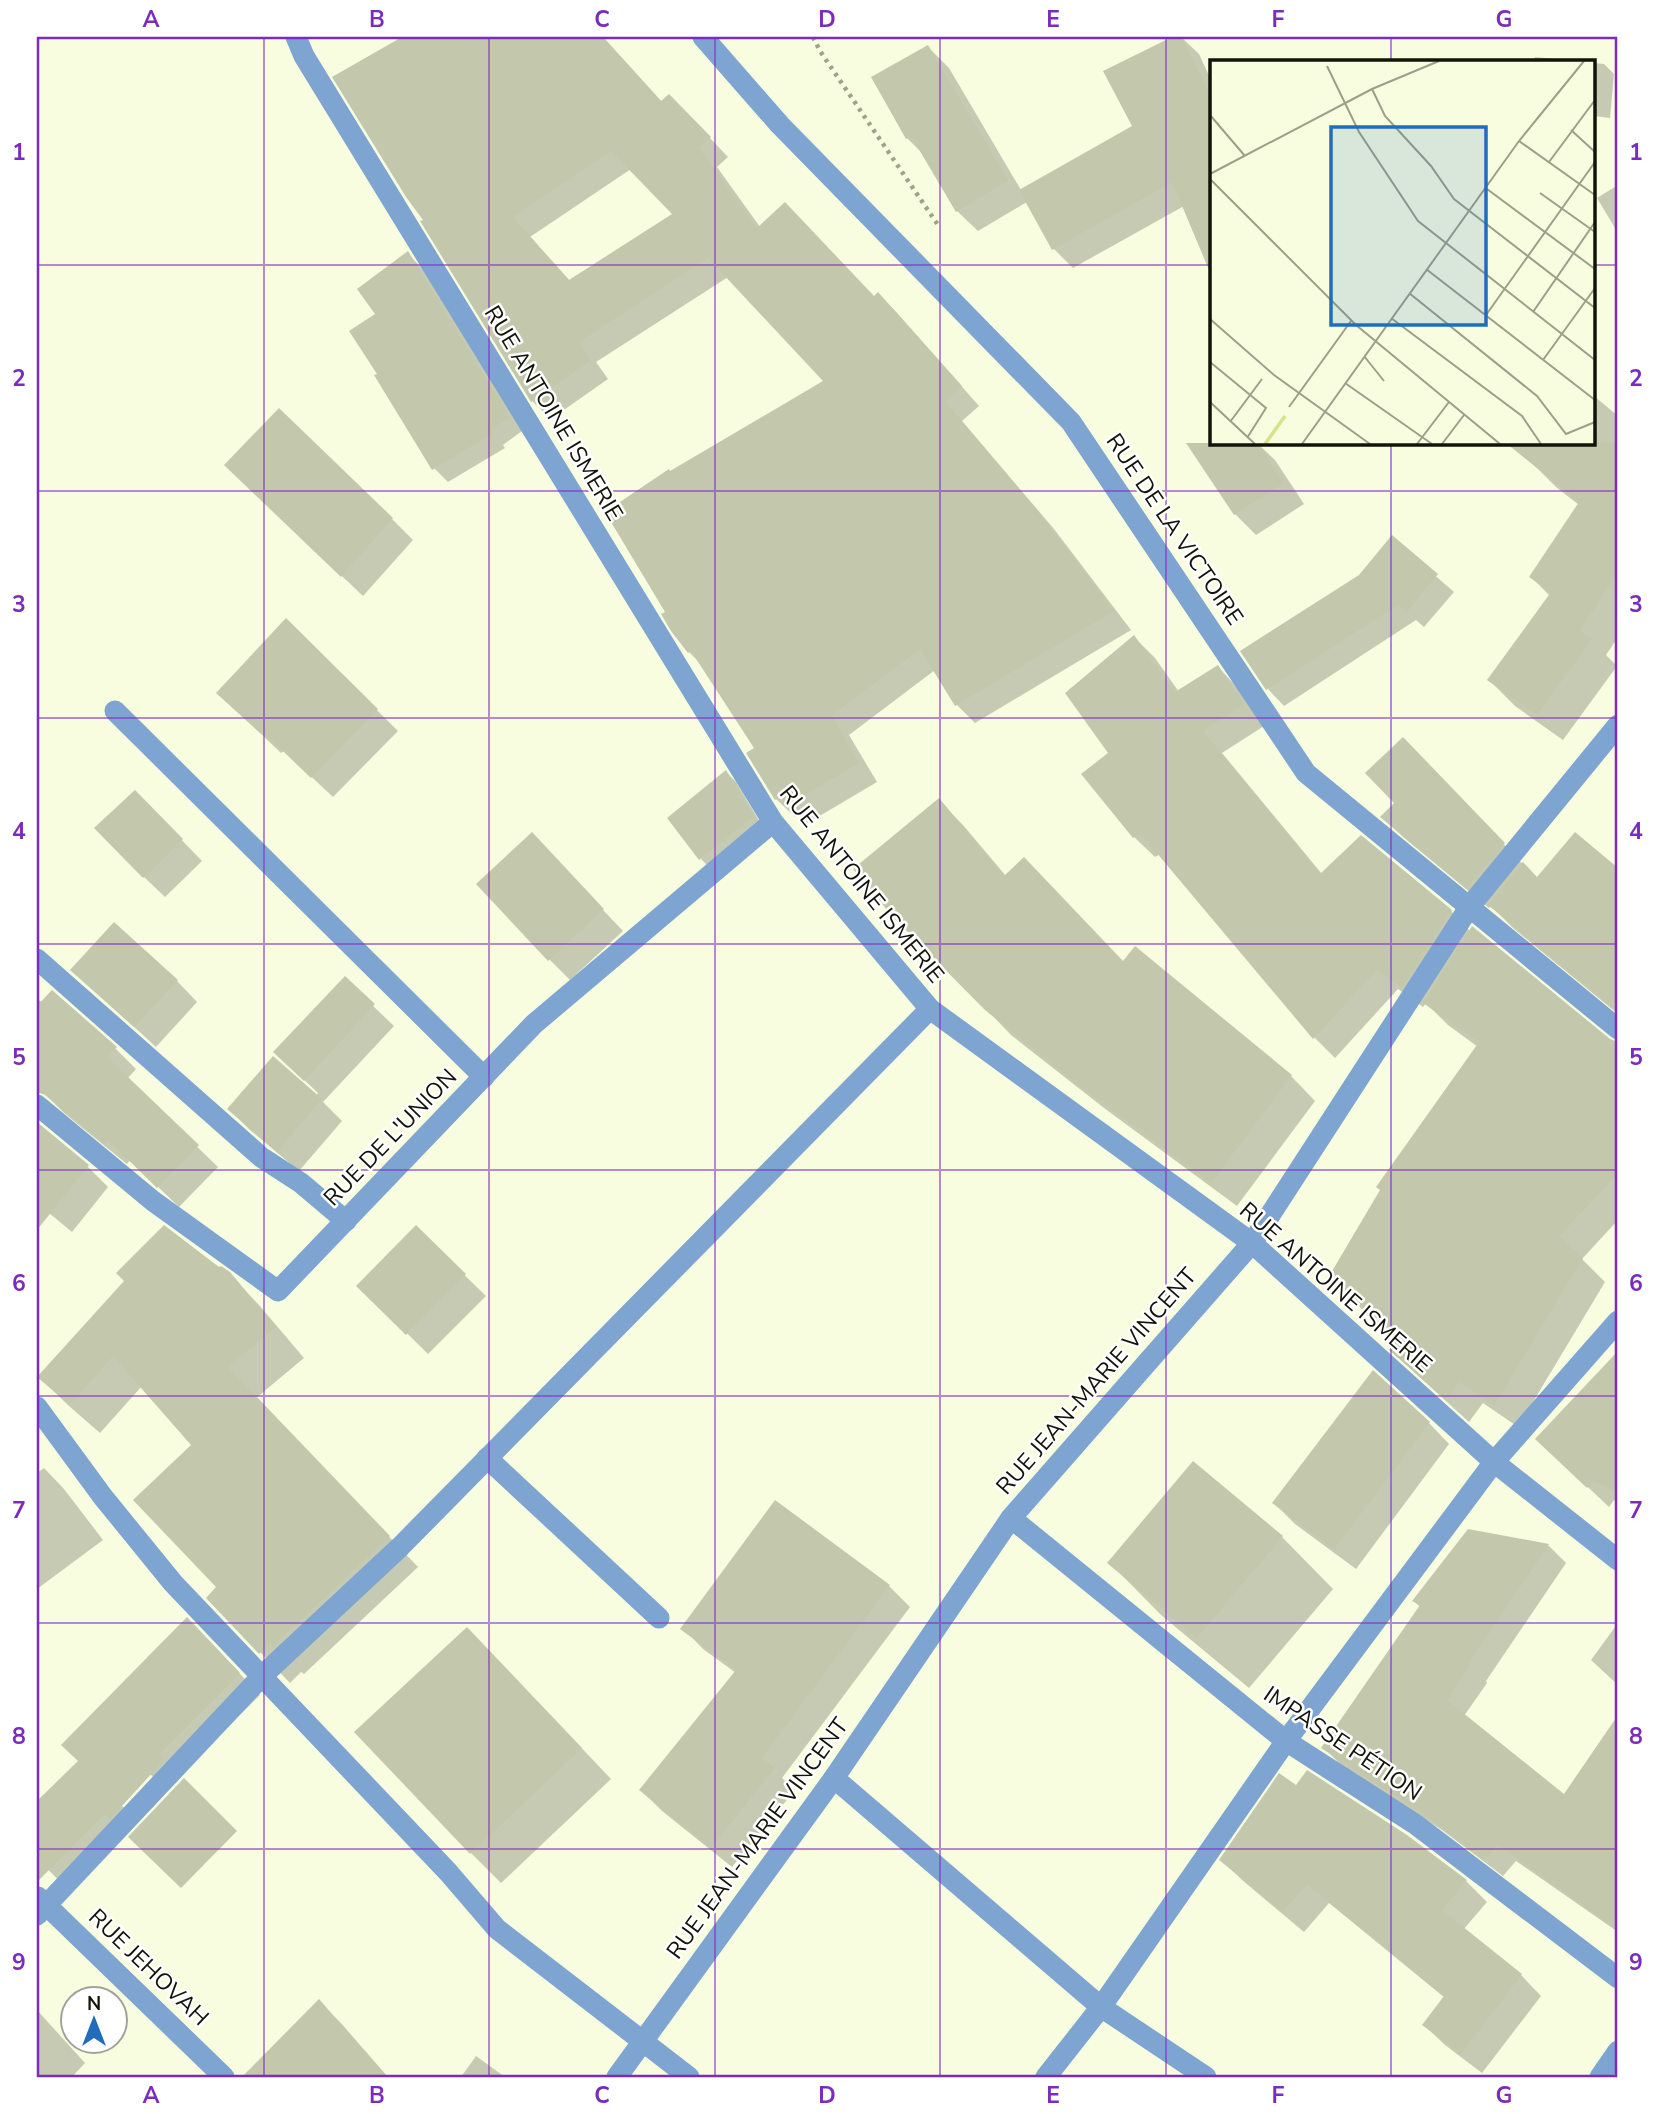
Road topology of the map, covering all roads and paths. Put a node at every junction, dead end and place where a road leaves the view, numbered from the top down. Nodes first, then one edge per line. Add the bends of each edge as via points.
1 (296, 37) edge
2 (704, 37) edge
3 (115, 711) dead end
4 (1618, 725) edge
5 (773, 822) junction
6 (1470, 906) junction
7 (37, 959) edge
8 (930, 1009) junction
9 (1618, 1029) edge
10 (484, 1077) junction
11 (37, 1105) edge
12 (346, 1222) junction
13 (1252, 1243) junction
14 (1618, 1321) edge
15 (37, 1408) edge
16 (487, 1458) junction
17 (1494, 1462) junction
18 (1011, 1518) junction
19 (1618, 1560) edge
20 (659, 1618) dead end
21 (262, 1676) junction
22 (1286, 1741) junction
23 (834, 1779) junction
24 (40, 1905) edge
25 (1618, 1978) edge
26 (1101, 2007) junction
27 (643, 2043) junction
28 (1618, 2051) edge
29 (216, 2074) edge
30 (617, 2077) edge
31 (689, 2077) edge
32 (1046, 2077) edge
33 (1206, 2077) edge
34 (1600, 2077) edge

1 - 5 street, RUE ANTOINE ISMERIE
2 - 6 street, RUE DE LA VICTOIRE via 780,125 1071,422 1306,772
3 - 10 street
4 - 6 street, RUE JEAN-MARIE VINCENT
5 - 8 street, RUE ANTOINE ISMERIE
5 - 10 street, RUE DE L'UNION via 534,1024
6 - 9 street, RUE DE LA VICTOIRE
6 - 13 street, RUE JEAN-MARIE VINCENT
7 - 12 street via 261,1157 301,1183
8 - 13 street, RUE ANTOINE ISMERIE
8 - 16 street
10 - 12 street, RUE DE L'UNION
11 - 12 street, RUE DE L'UNION via 153,1201 278,1291
13 - 17 street, RUE ANTOINE ISMERIE
13 - 18 street, RUE JEAN-MARIE VINCENT
14 - 17 street
15 - 21 street via 173,1583
16 - 20 street
16 - 21 street
17 - 19 street, RUE ANTOINE ISMERIE
17 - 22 street
18 - 22 street, IMPASSE PÉTION
18 - 23 street, RUE JEAN-MARIE VINCENT
21 - 24 street
21 - 27 street via 497,1929
22 - 25 street, IMPASSE PÉTION via 1415,1824
22 - 26 street
23 - 26 street
23 - 27 street, RUE JEAN-MARIE VINCENT
24 - 29 street, RUE JEHOVAH
26 - 32 street
26 - 33 street
27 - 30 street, RUE JEAN-MARIE VINCENT
27 - 31 street
28 - 34 street

